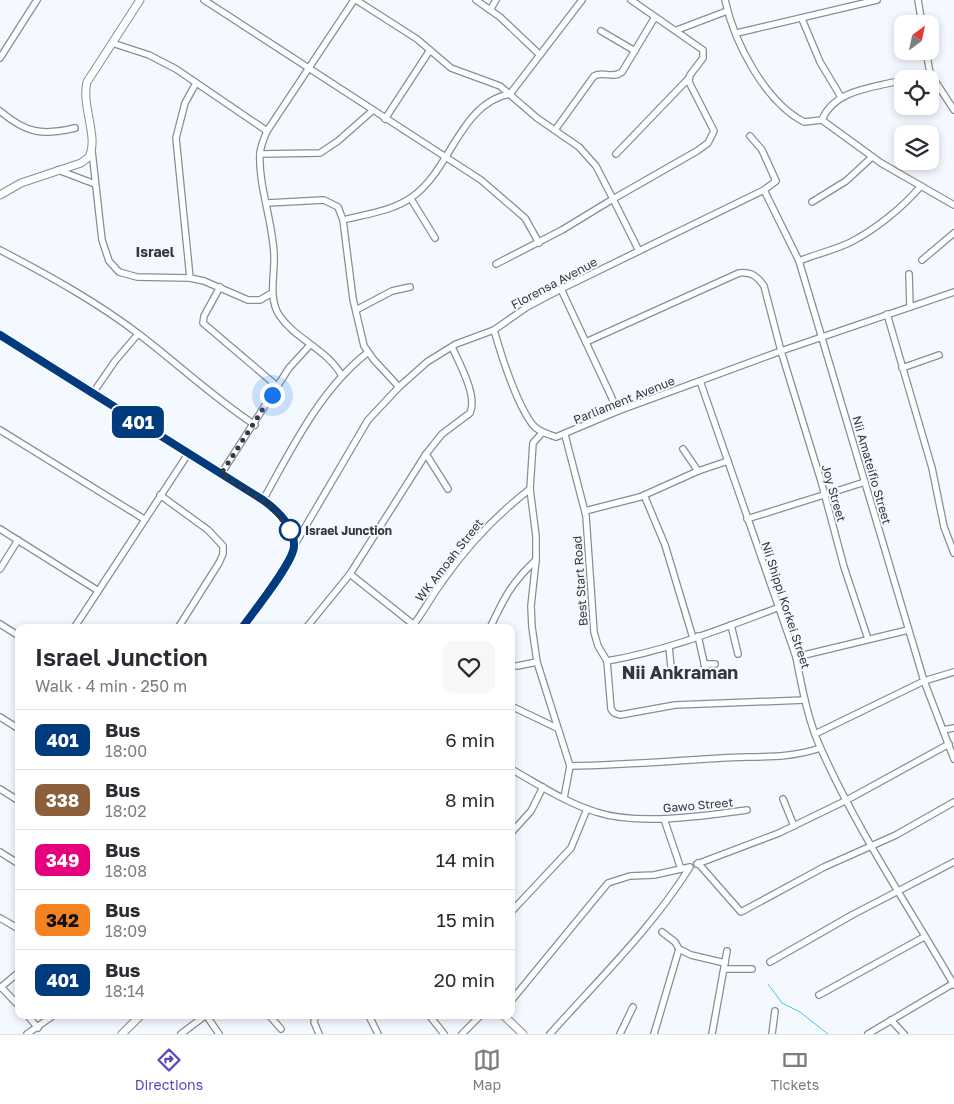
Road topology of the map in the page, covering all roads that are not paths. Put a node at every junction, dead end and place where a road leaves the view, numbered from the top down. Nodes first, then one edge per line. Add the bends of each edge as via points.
1 (37, 0) edge
2 (140, 0) edge
3 (204, 0) edge
4 (355, 0) edge
5 (476, 0) edge
6 (496, 0) edge
7 (582, 0) edge
8 (630, 0) edge
9 (725, 0) edge
10 (878, 0) edge
11 (918, 0) edge
12 (490, 10) junction
13 (727, 10) junction
14 (920, 15) edge
15 (655, 17) junction
16 (802, 19) junction
17 (677, 30) junction
18 (601, 31) dead end
19 (737, 33) junction
20 (112, 43) junction
21 (430, 50) junction
22 (635, 51) junction
23 (539, 54) junction
24 (0, 58) edge
25 (308, 68) junction
26 (689, 78) junction
27 (894, 82) edge
28 (196, 83) junction
29 (939, 87) edge
30 (510, 94) junction
31 (840, 97) junction
32 (372, 110) junction
33 (954, 110) edge
34 (0, 111) edge
35 (385, 119) junction
36 (822, 120) junction
37 (75, 128) dead end
38 (555, 130) junction
39 (267, 131) junction
40 (750, 136) dead end
41 (92, 149) junction
42 (260, 154) junction
43 (616, 154) dead end
44 (447, 157) junction
45 (872, 157) junction
46 (58, 170) junction
47 (94, 184) junction
48 (920, 186) junction
49 (764, 190) junction
50 (0, 195) edge
51 (410, 199) junction
52 (613, 199) junction
53 (812, 202) dead end
54 (267, 203) junction
55 (954, 205) edge
56 (343, 220) junction
57 (954, 234) edge
58 (435, 238) dead end
59 (540, 242) junction
60 (0, 250) edge
61 (639, 251) junction
62 (922, 260) dead end
63 (799, 261) junction
64 (496, 264) dead end
65 (909, 274) dead end
66 (190, 278) junction
67 (220, 287) junction
68 (410, 287) dead end
69 (561, 289) junction
70 (954, 292) edge
71 (272, 293) junction
72 (910, 308) junction
73 (356, 310) junction
74 (887, 314) junction
75 (494, 330) junction
76 (138, 334) junction
77 (0, 335) edge
78 (822, 338) junction
79 (586, 342) junction
80 (310, 345) junction
81 (452, 347) junction
82 (781, 351) junction
83 (367, 352) junction
84 (939, 355) dead end
85 (902, 368) junction
86 (342, 376) junction
87 (700, 381) junction
88 (278, 386) junction
89 (399, 387) junction
90 (93, 394) junction
91 (618, 411) junction
92 (254, 425) junction
93 (0, 430) edge
94 (542, 432) junction
95 (565, 434) junction
96 (683, 449) dead end
97 (188, 454) junction
98 (426, 454) junction
99 (728, 461) junction
100 (698, 471) junction
101 (221, 474) junction
102 (865, 482) junction
103 (448, 489) dead end
104 (530, 489) junction
105 (160, 495) junction
106 (644, 495) junction
107 (824, 495) junction
108 (263, 500) junction
109 (585, 511) junction
110 (144, 519) junction
111 (747, 519) junction
112 (0, 529) edge
113 (18, 540) junction
114 (294, 546) junction
115 (954, 553) edge
116 (536, 560) junction
117 (0, 569) edge
118 (350, 574) junction
119 (97, 590) junction
120 (777, 608) junction
121 (0, 624) edge
122 (76, 624) edge
123 (181, 624) edge
124 (245, 624) edge
125 (309, 624) edge
126 (410, 624) edge
127 (413, 624) edge
128 (492, 624) edge
129 (731, 625) junction
130 (908, 630) junction
131 (15, 633) edge
132 (695, 637) junction
133 (868, 640) junction
134 (669, 647) junction
135 (738, 654) dead end
136 (796, 657) junction
137 (607, 661) junction
138 (537, 662) junction
139 (715, 664) dead end
140 (517, 666) dead end
141 (954, 672) edge
142 (672, 677) dead end
143 (924, 681) junction
144 (805, 700) junction
145 (515, 708) edge
146 (0, 717) edge
147 (15, 726) edge
148 (557, 728) junction
149 (954, 728) edge
150 (943, 730) junction
151 (816, 734) junction
152 (949, 744) junction
153 (820, 748) junction
154 (954, 759) edge
155 (570, 766) junction
156 (515, 770) edge
157 (543, 787) junction
158 (0, 789) edge
159 (15, 798) edge
160 (564, 798) junction
161 (783, 799) dead end
162 (847, 800) junction
163 (954, 802) edge
164 (587, 809) junction
165 (747, 810) dead end
166 (664, 819) junction
167 (794, 826) junction
168 (515, 828) edge
169 (869, 847) junction
170 (0, 852) edge
171 (15, 861) edge
172 (954, 862) edge
173 (698, 864) junction
174 (690, 867) junction
175 (681, 869) junction
176 (898, 890) junction
177 (515, 908) edge
178 (0, 918) edge
179 (15, 927) edge
180 (662, 932) dead end
181 (924, 937) junction
182 (679, 949) junction
183 (727, 951) dead end
184 (770, 962) dead end
185 (724, 966) junction
186 (752, 969) dead end
187 (15, 976) edge
188 (954, 984) edge
189 (1, 988) edge
190 (819, 995) dead end
191 (515, 996) edge
192 (15, 1002) edge
193 (633, 1007) dead end
194 (775, 1011) dead end
195 (30, 1019) edge
196 (49, 1019) edge
197 (137, 1019) edge
198 (201, 1019) edge
199 (209, 1019) edge
200 (272, 1019) edge
201 (315, 1019) edge
202 (370, 1019) edge
203 (432, 1019) edge
204 (477, 1019) edge
205 (507, 1019) edge
206 (892, 1020) junction
207 (38, 1028) junction
208 (281, 1029) dead end
209 (27, 1034) edge
210 (122, 1034) edge
211 (181, 1034) edge
212 (219, 1034) edge
213 (319, 1034) edge
214 (378, 1034) edge
215 (444, 1034) edge
216 (462, 1034) edge
217 (523, 1034) edge
218 (550, 1034) edge
219 (620, 1034) edge
220 (654, 1034) edge
221 (712, 1034) edge
222 (772, 1034) edge
223 (868, 1034) edge
224 (904, 1034) edge

1 - 24 street
2 - 20 street
3 - 25 street
4 - 21 street via 411,34
4 - 25 street
5 - 12 street
6 - 12 street
7 - 23 street
8 - 15 street
9 - 13 street
10 - 16 street
11 - 14 street
12 - 23 street
13 - 17 street
13 - 19 street
15 - 17 street
15 - 22 street
16 - 19 street
16 - 31 street via 820,62
17 - 26 street via 704,54
18 - 22 street
19 - 36 street via 761,80 783,109 804,122
20 - 28 street via 149,55
20 - 41 street via 92,72 85,89
21 - 30 street via 460,72 492,82
21 - 35 street
22 - 38 street via 619,75 596,74
23 - 30 street
25 - 32 street
25 - 39 street
26 - 43 street
26 - 52 street via 713,126 711,138 697,151
27 - 31 street
28 - 39 street
28 - 66 street via 185,103 176,138
29 - 33 street
30 - 38 street
30 - 44 street via 496,96 478,111
31 - 36 street via 826,109
32 - 35 street
32 - 42 street via 320,153
34 - 37 street via 30,131 58,132
35 - 44 street
36 - 45 street
38 - 52 street via 590,157
39 - 42 street
40 - 49 street via 762,150 776,180
41 - 46 street via 86,160
41 - 47 street
42 - 54 street
44 - 51 street via 428,183
44 - 59 street via 518,210
45 - 48 street
45 - 53 street via 846,181
46 - 47 street
46 - 50 street via 21,182
47 - 66 street via 102,240 108,261 114,268 127,276
48 - 55 street
48 - 63 street via 875,227 850,243
49 - 61 street, Florensa Avenue
49 - 63 street, Nii Amateifio Street
51 - 56 street via 394,207
51 - 58 street
52 - 59 street
52 - 61 street
54 - 56 street via 328,200 338,206
54 - 71 street via 274,254
56 - 73 street
57 - 62 street
59 - 64 street
60 - 76 street via 46,274
61 - 69 street, Florensa Avenue
63 - 78 street, Nii Amateifio Street
65 - 72 street
66 - 67 street
67 - 71 street via 248,300 260,300
67 - 88 street via 204,316 204,323
68 - 73 street via 392,291
69 - 75 street, Florensa Avenue
69 - 79 street
70 - 72 street, Parliament Avenue
71 - 80 street via 279,315
72 - 74 street, Parliament Avenue
73 - 83 street
74 - 78 street, Parliament Avenue
74 - 85 street
75 - 81 street, Florensa Avenue
75 - 94 street via 519,397 533,426
76 - 90 street via 115,360
76 - 92 street via 218,400
77 - 90 street
78 - 82 street, Parliament Avenue
78 - 102 street, Nii Amateifio Street
79 - 82 street, Joy Street via 748,272 764,286
79 - 91 street
80 - 86 street via 326,355
80 - 88 street
81 - 89 street, Florensa Avenue via 427,362
81 - 98 street via 469,385 472,409 442,434
82 - 87 street, Parliament Avenue
82 - 107 street, Joy Street
83 - 86 street
83 - 89 street
84 - 85 street
85 - 115 street via 932,468 944,527
86 - 108 street via 307,422
87 - 91 street, Parliament Avenue
87 - 99 street, Nii Shippi Korkei Street
88 - 92 street
89 - 114 street, Florensa Avenue via 358,435
90 - 97 street
91 - 95 street, Parliament Avenue
92 - 101 street
93 - 110 street
94 - 95 street, Parliament Avenue via 556,438
94 - 104 street via 533,442
95 - 109 street, Best Start Road
96 - 100 street
97 - 101 street
97 - 105 street
98 - 103 street
98 - 118 street
99 - 100 street
99 - 111 street, Nii Shippi Korkei Street
100 - 106 street
101 - 108 street
102 - 107 street
102 - 130 street, Nii Amateifio Street
104 - 116 street
104 - 127 street, WK Amoah Street via 478,535
105 - 110 street
105 - 123 street via 208,530 223,546 219,563
106 - 109 street
106 - 132 street via 665,545
107 - 111 street
107 - 133 street, Joy Street
108 - 114 street via 288,527
109 - 137 street, Best Start Road via 594,632
110 - 119 street
111 - 120 street, Nii Shippi Korkei Street
112 - 113 street
113 - 117 street
113 - 119 street
114 - 124 street via 286,565
116 - 128 street via 517,577
116 - 138 street via 531,606
118 - 125 street
118 - 126 street
119 - 122 street
120 - 129 street
120 - 136 street, Nii Shippi Korkei Street
121 - 131 street
129 - 132 street
129 - 135 street
130 - 133 street
130 - 143 street, Nii Amateifio Street
132 - 134 street
132 - 139 street via 705,666
133 - 136 street
134 - 137 street
134 - 142 street
136 - 144 street, Nii Shippi Korkei Street
137 - 144 street, Best Start Road via 611,709 620,715 675,705
138 - 140 street
138 - 148 street
141 - 143 street
143 - 150 street, Nii Amateifio Street
143 - 151 street
144 - 151 street, Nii Shippi Korkei Street
145 - 148 street
146 - 147 street
148 - 155 street
149 - 150 street
150 - 152 street, Nii Amateifio Street
151 - 153 street, Nii Shippi Korkei Street
152 - 154 street, Nii Amateifio Street
152 - 162 street
153 - 155 street via 811,752 766,756
153 - 162 street, Nii Shippi Korkei Street
155 - 160 street
156 - 157 street, Gawo Street
157 - 160 street, Gawo Street
157 - 168 street via 531,810
158 - 159 street
160 - 164 street, Gawo Street
161 - 167 street
162 - 167 street
162 - 169 street, Nii Shippi Korkei Street
163 - 169 street
164 - 166 street, Gawo Street via 609,816
164 - 177 street via 570,848
165 - 166 street, Gawo Street
166 - 175 street
167 - 173 street
169 - 173 street via 741,912
169 - 176 street, Nii Shippi Korkei Street
170 - 171 street
172 - 176 street
173 - 174 street
174 - 175 street
174 - 218 street via 649,922
175 - 191 street via 630,876 608,883
176 - 181 street, Nii Shippi Korkei Street
176 - 184 street
178 - 179 street
180 - 182 street
181 - 188 street, Nii Shippi Korkei Street
181 - 190 street
182 - 185 street
182 - 220 street
183 - 185 street
185 - 186 street
185 - 221 street
187 - 189 street
188 - 206 street
189 - 192 street
193 - 219 street
194 - 222 street
195 - 207 street
196 - 207 street
197 - 210 street
198 - 211 street
199 - 212 street
200 - 208 street
201 - 213 street
202 - 214 street
203 - 215 street
204 - 216 street
205 - 217 street
206 - 223 street
206 - 224 street
207 - 209 street

